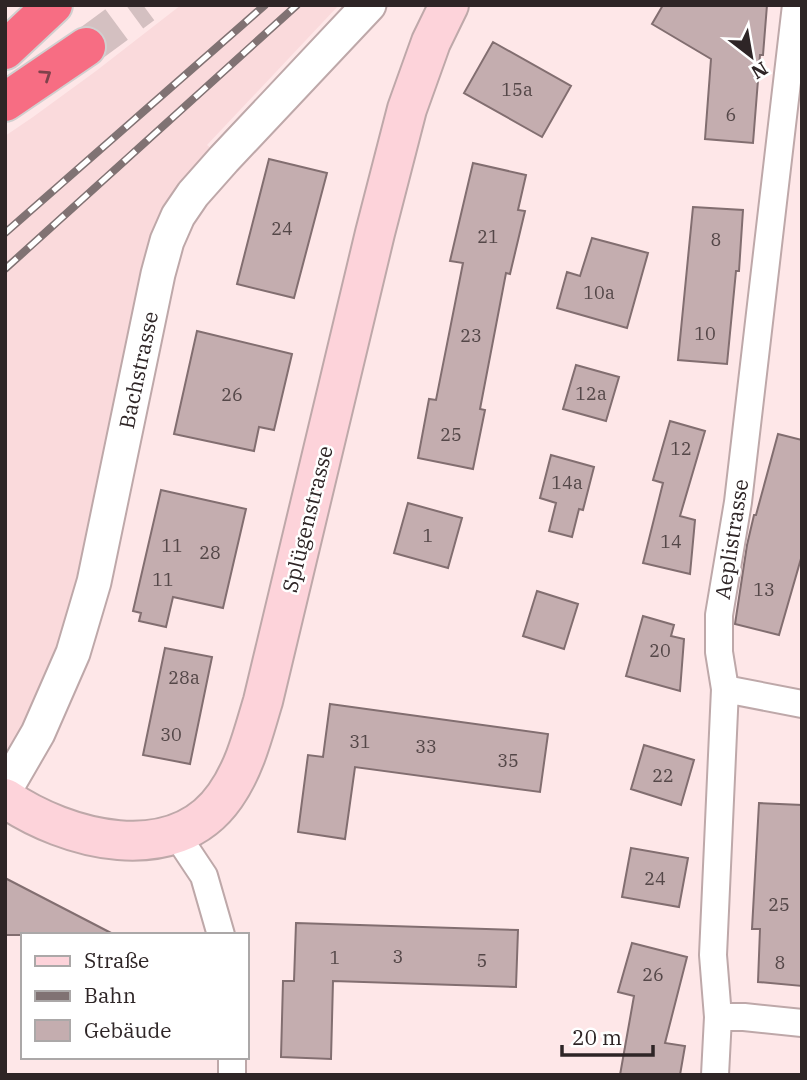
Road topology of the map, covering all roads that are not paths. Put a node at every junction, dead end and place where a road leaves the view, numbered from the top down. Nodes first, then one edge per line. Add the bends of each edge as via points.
1 (369, 5) edge
2 (449, 5) edge
3 (796, 5) edge
4 (45, 13) edge
5 (86, 47) tunnel mouth
6 (5, 50) edge
7 (5, 102) edge
8 (725, 689) junction
9 (802, 704) edge
10 (5, 790) edge
11 (5, 798) edge
12 (176, 834) junction
13 (220, 933) edge
14 (718, 1017) junction
15 (802, 1023) edge
16 (715, 1075) edge

1 - 10 street, Bachstrasse via 192,194 178,216 158,274 94,582 73,653 38,733
2 - 12 main road, Splügenstrasse via 407,109 245,760 211,812
3 - 8 street, Aeplistrasse via 738,502 719,615
4 - 6 highway
7 -> 5 highway
8 - 9 street
8 - 14 street, Aeplistrasse via 713,955
11 - 12 main road, Splügenstrasse via 56,825 98,838 152,840
12 - 13 street via 204,876
14 - 15 street
14 - 16 street, Aeplistrasse

